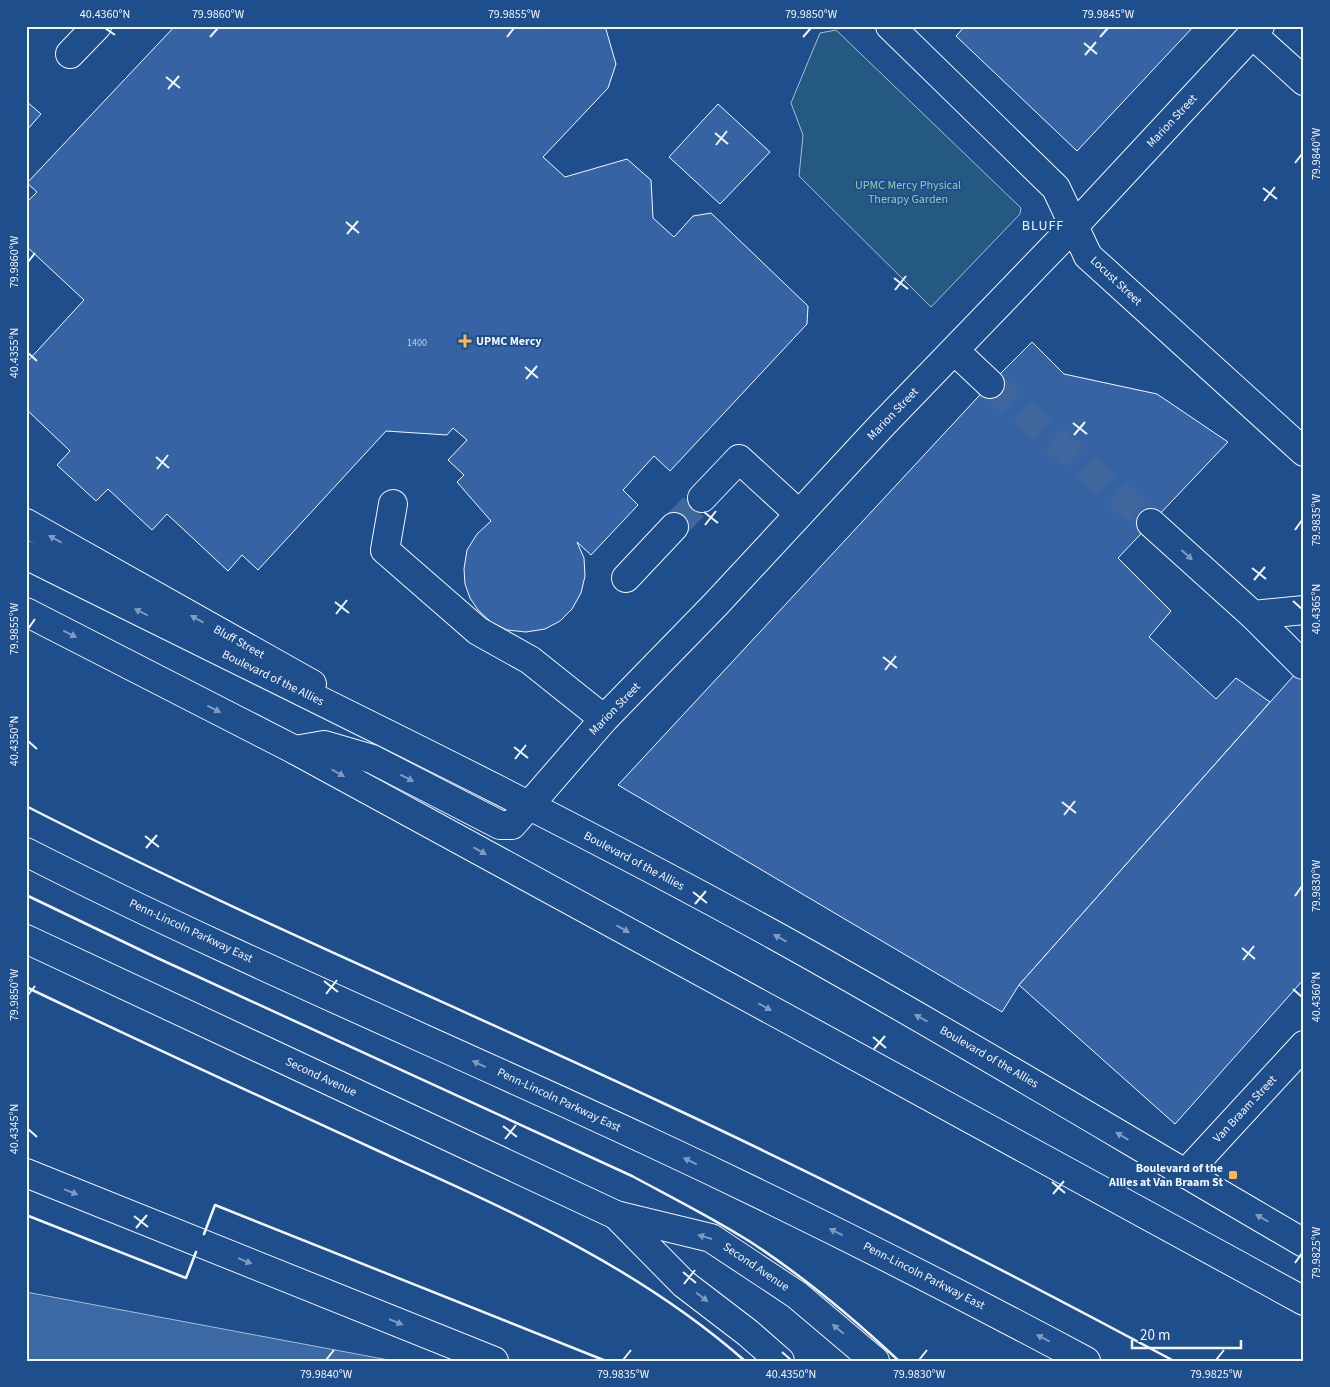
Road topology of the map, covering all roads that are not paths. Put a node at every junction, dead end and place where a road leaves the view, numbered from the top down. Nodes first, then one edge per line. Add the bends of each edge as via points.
1 (97, 26) edge
2 (890, 26) edge
3 (1256, 30) edge
4 (70, 54) dead end
5 (1304, 81) edge
6 (1075, 225) junction
7 (955, 351) junction
8 (990, 384) tunnel mouth
9 (1304, 452) edge
10 (702, 498) tunnel mouth
11 (393, 504) dead end
12 (799, 514) junction
13 (26, 523) edge
14 (1151, 523) tunnel mouth
15 (674, 527) tunnel mouth
16 (26, 555) edge
17 (626, 578) dead end
18 (1304, 610) edge
19 (26, 612) edge
20 (1252, 615) junction
21 (1303, 665) edge
22 (604, 719) junction
23 (295, 750) junction
24 (529, 806) junction
25 (26, 852) edge
26 (26, 939) edge
27 (1304, 1045) edge
28 (26, 1174) edge
29 (1185, 1174) junction
30 (616, 1215) junction
31 (1304, 1243) edge
32 (1304, 1301) edge
33 (494, 1361) edge
34 (780, 1361) edge
35 (875, 1361) edge
36 (1086, 1361) edge

1 - 4 main road
2 - 6 main road, Locust Street via 1056,188
3 - 5 main road
3 - 6 main road, Marion Street
6 - 7 main road, Marion Street
6 - 9 main road, Locust Street via 1088,256
7 - 8 main road
7 - 12 main road, Marion Street
10 - 12 main road via 739,459
11 - 22 main road via 385,550 478,631 530,660
12 - 22 main road, Marion Street
24 -> 13 main road, Bluff Street
14 -> 20 main road
15 - 17 main road
24 -> 16 main road, Boulevard of the Allies
18 - 20 main road
19 -> 23 main road
20 - 21 main road
22 - 24 main road, Marion Street
23 -> 24 main road, Marion Street via 324,745 372,759 500,825 512,824
23 -> 32 main road
29 -> 24 main road, Boulevard of the Allies via 975,1049 772,934
36 -> 25 main road, Penn-Lincoln Parkway East via 827,1228 648,1141 169,922
26 - 30 main road, Second Avenue
27 - 29 main road, Van Braam Street
28 -> 33 main road
31 -> 29 main road, Boulevard of the Allies
30 -> 34 main road, Second Avenue via 684,1284
35 -> 30 main road, Second Avenue via 797,1295 711,1238

